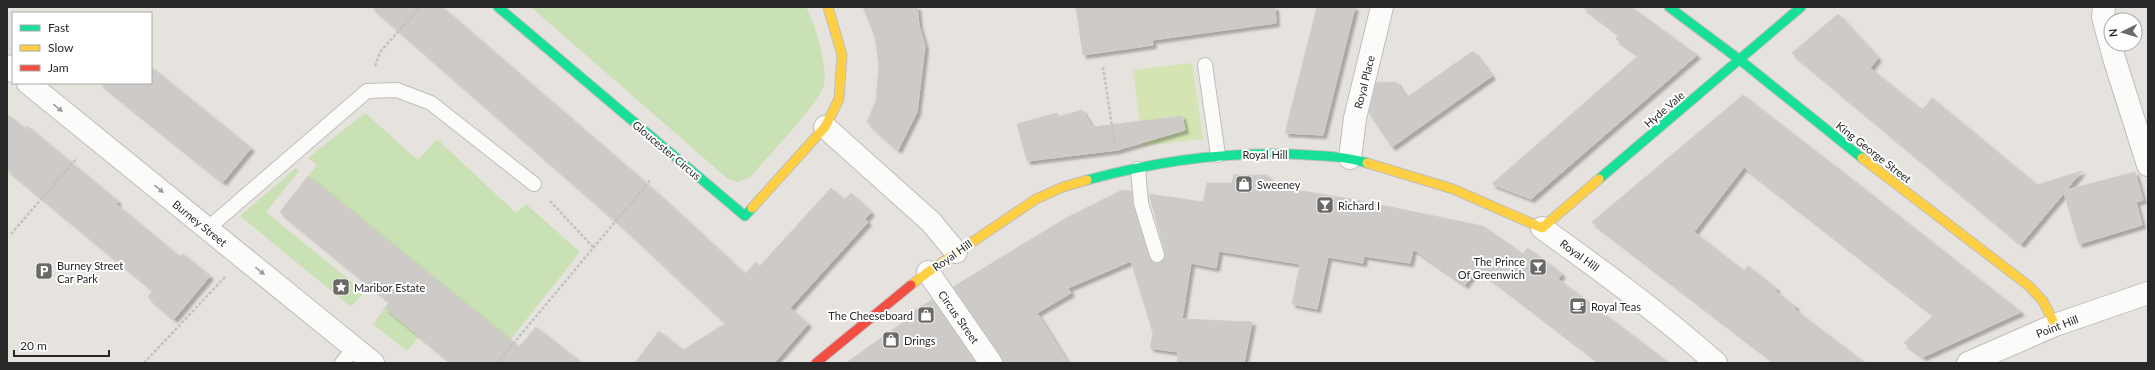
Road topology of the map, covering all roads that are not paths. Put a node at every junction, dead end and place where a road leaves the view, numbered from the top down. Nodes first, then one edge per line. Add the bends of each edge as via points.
1 (498, 7) edge
2 (828, 7) edge
3 (1382, 7) edge
4 (1669, 7) edge
5 (1801, 7) edge
6 (2104, 7) edge
7 (1740, 60) junction
8 (1205, 65) dead end
9 (29, 84) edge
10 (825, 127) junction
11 (1218, 155) junction
12 (2147, 156) edge
13 (1350, 158) junction
14 (1138, 169) junction
15 (534, 184) road end
16 (1542, 228) junction
17 (207, 229) junction
18 (956, 252) junction
19 (1158, 255) dead end
20 (928, 272) junction
21 (2148, 293) edge
22 (2055, 325) junction
23 (348, 356) edge
24 (372, 363) edge
25 (816, 363) edge
26 (991, 363) edge
27 (1716, 363) edge
28 (1968, 363) edge

1 - 10 main road, Gloucester Circus via 745,216
2 - 10 main road, Gloucester Circus via 842,55 839,99
3 - 13 street, Royal Place via 1355,118
4 - 7 main road, King George Street
5 - 7 main road, Hyde Vale
6 - 12 street via 2103,17 2114,58
7 - 16 main road, Hyde Vale
7 - 22 main road, King George Street via 1820,126 2029,286 2043,301
8 - 11 lane
9 -> 17 street, Burney Street
10 - 18 street via 931,222
11 - 13 main road, Royal Hill via 1276,153
11 - 14 main road, Royal Hill via 1175,160
13 - 16 main road, Royal Hill via 1453,189
14 - 18 main road, Royal Hill via 1063,187 1036,199
14 - 19 lane via 1141,203
15 - 17 lane via 432,102 397,90 367,91
16 - 27 street, Royal Hill
17 -> 23 street, Burney Street
18 - 20 main road, Royal Hill
20 - 25 main road, Royal Hill
20 - 26 street, Circus Street
21 - 22 street, Point Hill
22 - 28 street, Point Hill
23 - 24 street, Burney Street

